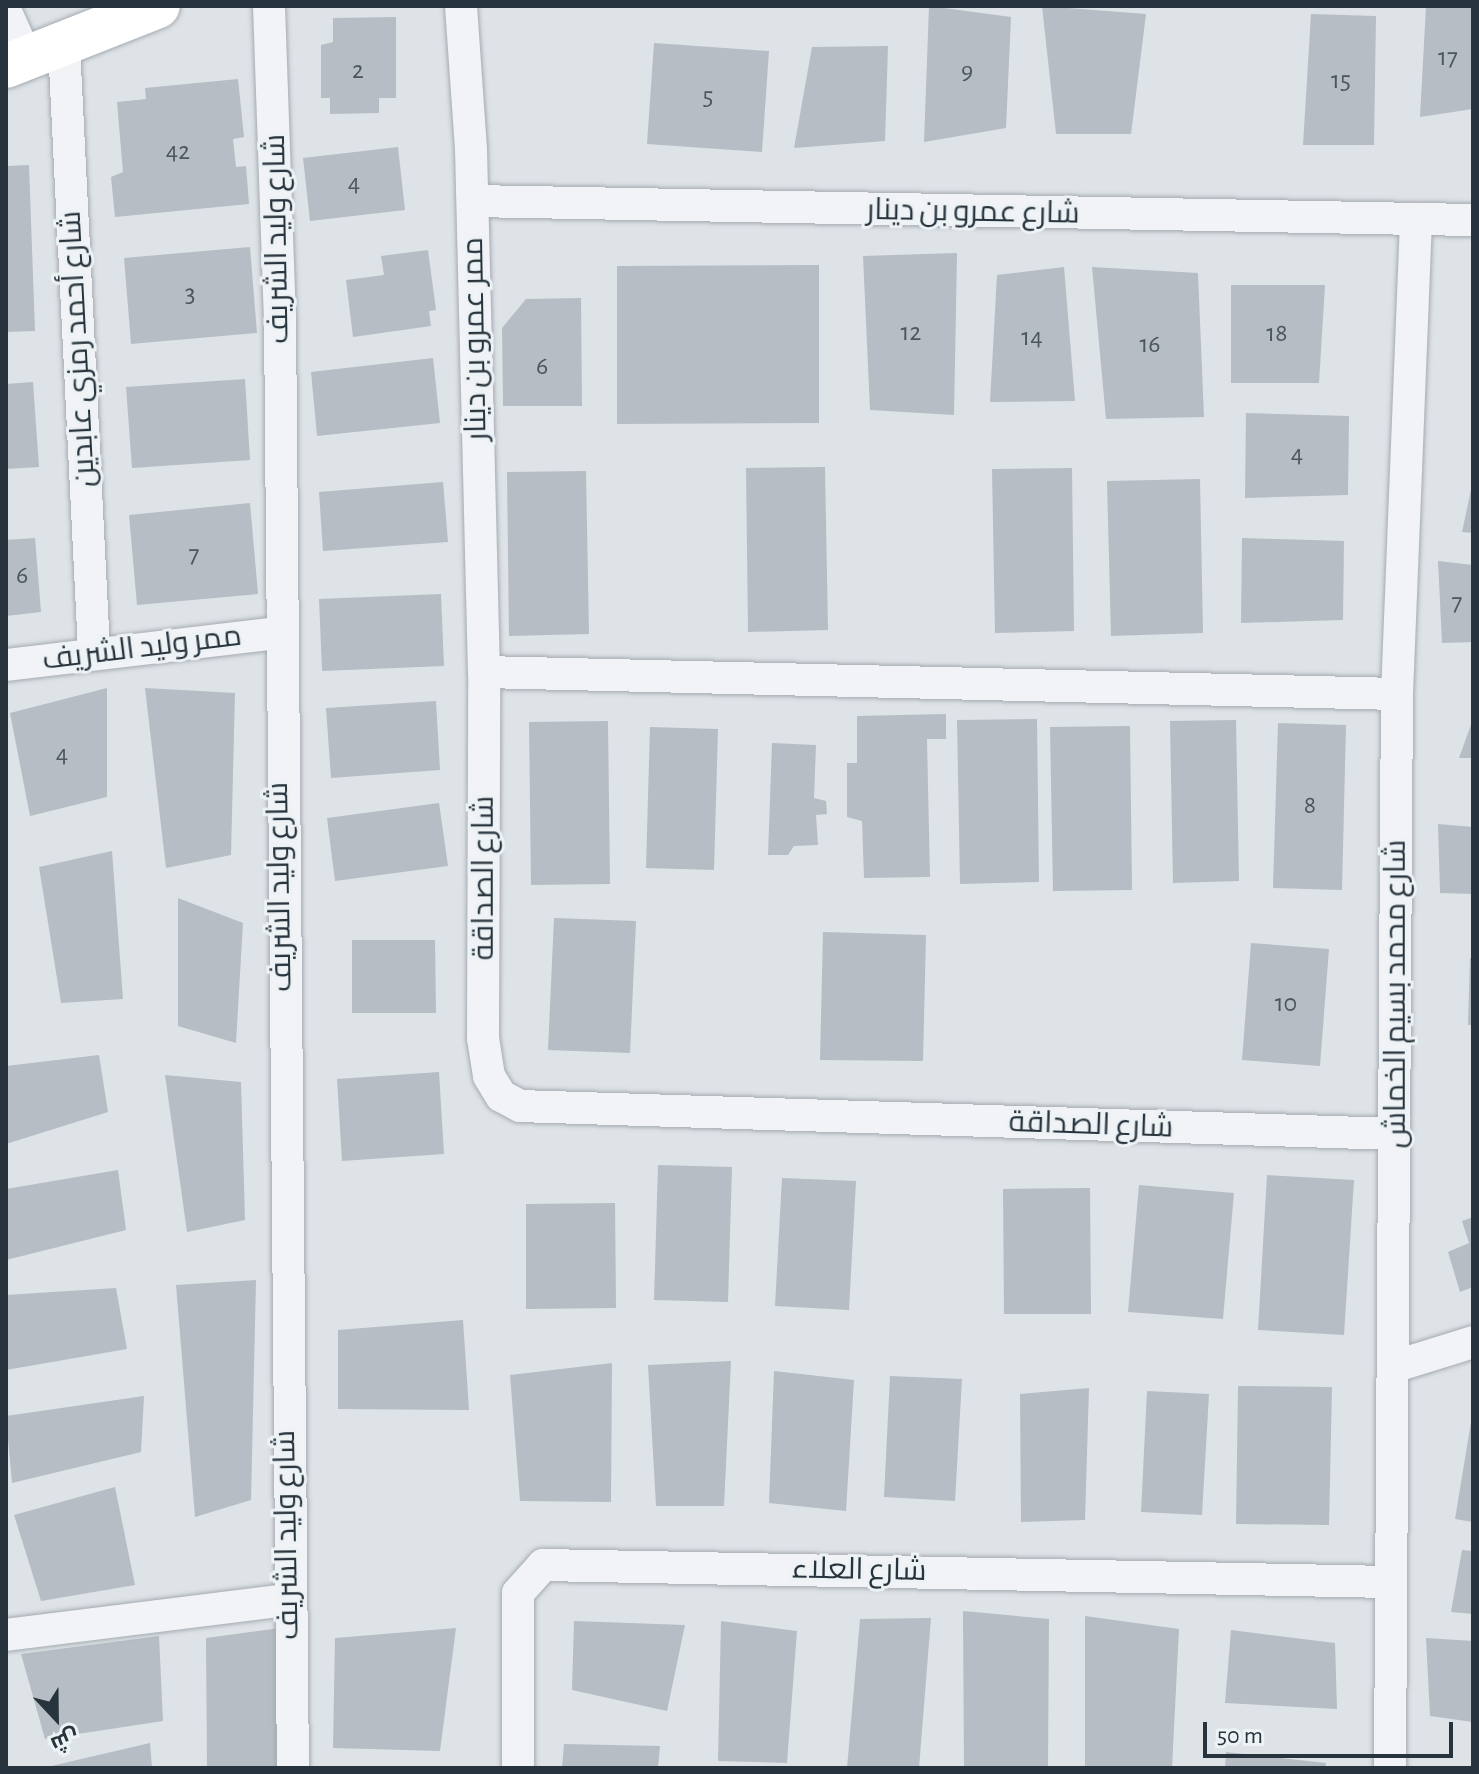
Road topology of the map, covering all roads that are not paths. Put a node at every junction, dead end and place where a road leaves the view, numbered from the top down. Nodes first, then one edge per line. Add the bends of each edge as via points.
1 (158, 6) edge
2 (269, 6) edge
3 (461, 6) edge
4 (6, 12) edge
5 (32, 57) edge
6 (473, 201) junction
7 (1473, 220) edge
8 (1416, 221) junction
9 (278, 633) junction
10 (94, 651) junction
11 (6, 665) edge
12 (484, 672) junction
13 (1397, 694) junction
14 (1395, 1134) junction
15 (1473, 1342) edge
16 (1396, 1366) junction
17 (1389, 1582) junction
18 (286, 1600) junction
19 (6, 1635) edge
20 (293, 1768) edge
21 (518, 1768) edge
22 (1390, 1768) edge

1 - 5 street
2 - 9 street, شارع وليد الشريف via 280,317
3 - 6 street, ممر عمرو بن دينار
4 - 5 street
5 - 10 street, شارع أحمد رمزي عابدين
6 - 8 street, شارع عمرو بن دينار
6 - 12 street, ممر عمرو بن دينار
7 - 8 street, شارع عمرو بن دينار
8 - 13 street, شارع محمد بسيم الخماش
9 - 10 street, ممر وليد الشريف
9 - 18 street, شارع وليد الشريف
10 - 11 street, ممر وليد الشريف
12 - 13 street
12 - 14 street, شارع الصداقة via 483,1038 489,1076 501,1096 520,1106
13 - 14 street, شارع محمد بسيم الخماش
14 - 16 street, شارع محمد بسيم الخماش
15 - 16 street
16 - 17 street, شارع محمد بسيم الخماش
17 - 21 street, شارع العلاء via 543,1565 518,1593
17 - 22 street, شارع محمد بسيم الخماش
18 - 19 street
18 - 20 street, شارع وليد الشريف

